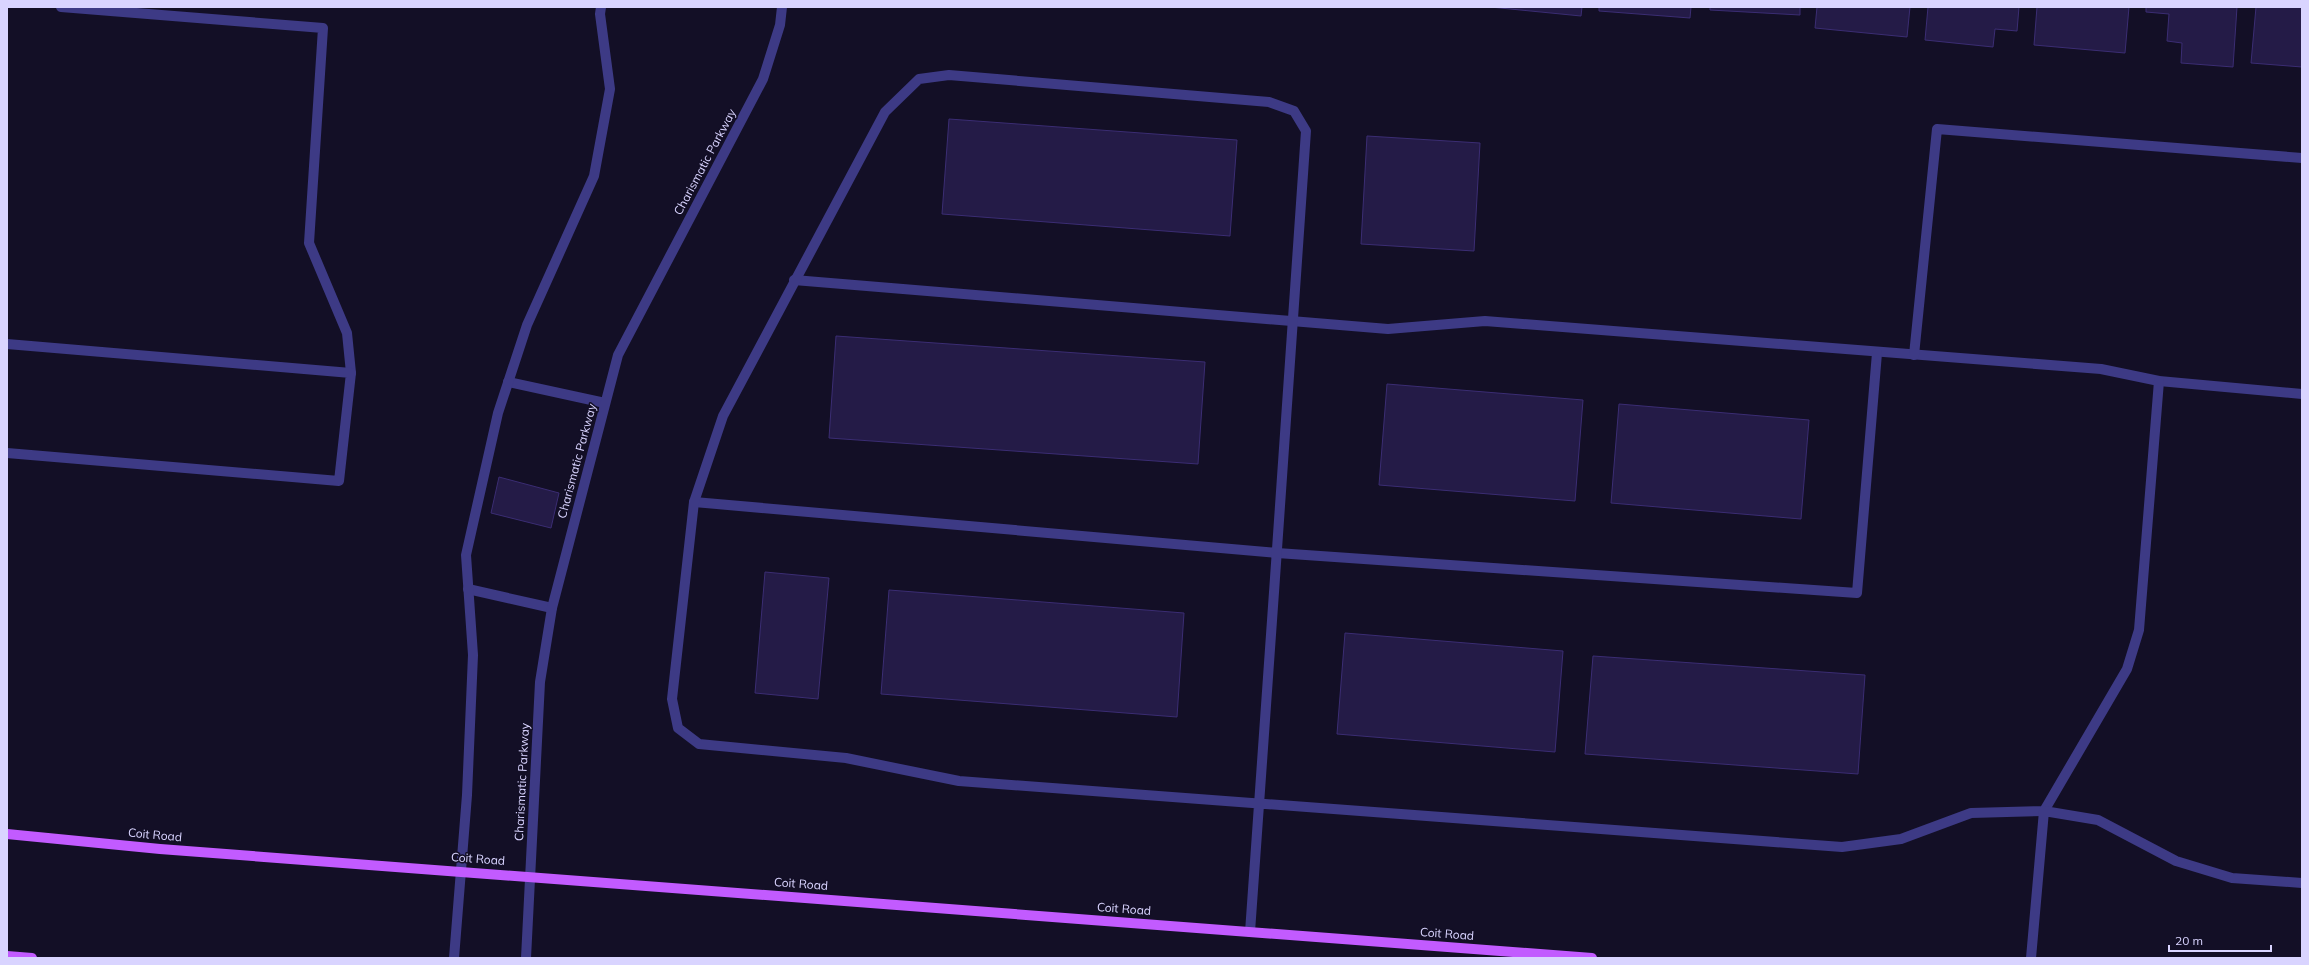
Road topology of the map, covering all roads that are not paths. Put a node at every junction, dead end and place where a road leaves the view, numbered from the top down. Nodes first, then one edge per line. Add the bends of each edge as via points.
1 (61, 7) edge
2 (601, 7) edge
3 (782, 7) edge
4 (2302, 158) edge
5 (794, 280) junction
6 (1293, 321) junction
7 (7, 344) edge
8 (1877, 353) junction
9 (1914, 355) junction
10 (351, 373) junction
11 (2159, 381) junction
12 (508, 382) junction
13 (2302, 394) edge
14 (605, 403) junction
15 (7, 453) edge
16 (694, 502) junction
17 (1277, 553) junction
18 (468, 589) junction
19 (552, 608) junction
20 (1259, 802) junction
21 (2044, 811) junction
22 (7, 834) edge
23 (461, 871) junction
24 (530, 876) junction
25 (2302, 883) edge
26 (1250, 932) junction
27 (7, 956) edge
28 (32, 958) edge
29 (454, 958) edge
30 (526, 958) edge
31 (1592, 958) edge
32 (2031, 958) edge

1 - 10 street via 322,28 309,243 347,333
2 - 12 street via 610,89 594,176 527,325
3 - 14 street, Charismatic Parkway via 780,25 763,79 618,355
4 - 9 street via 1937,129
5 - 6 street
5 - 6 street via 885,112 919,79 949,75 1269,102 1294,111 1306,131
5 - 16 street via 723,416
6 - 8 street via 1388,329 1485,321
6 - 17 street
7 - 10 street
8 - 9 street
8 - 17 street via 1857,593
9 - 11 street via 2101,369
10 - 15 street via 339,482
11 - 13 street
11 - 21 street via 2139,630 2126,669
12 - 14 street
12 - 18 street via 498,413 466,555
14 - 19 street, Charismatic Parkway
16 - 17 street
16 - 20 street via 672,699 678,728 699,744 846,758 959,781
17 - 20 street
18 - 19 street
18 - 23 street via 473,655
19 - 24 street, Charismatic Parkway via 540,682
20 - 21 street via 1842,847 1900,840 1971,813
20 - 26 street
21 - 25 street via 2098,820 2176,861 2232,878
21 - 32 street
22 - 23 main road, Coit Road via 160,849
23 - 24 main road, Coit Road
23 - 29 street
24 - 26 main road, Coit Road
24 - 30 street, Charismatic Parkway
26 - 31 main road, Coit Road
27 - 28 main road

